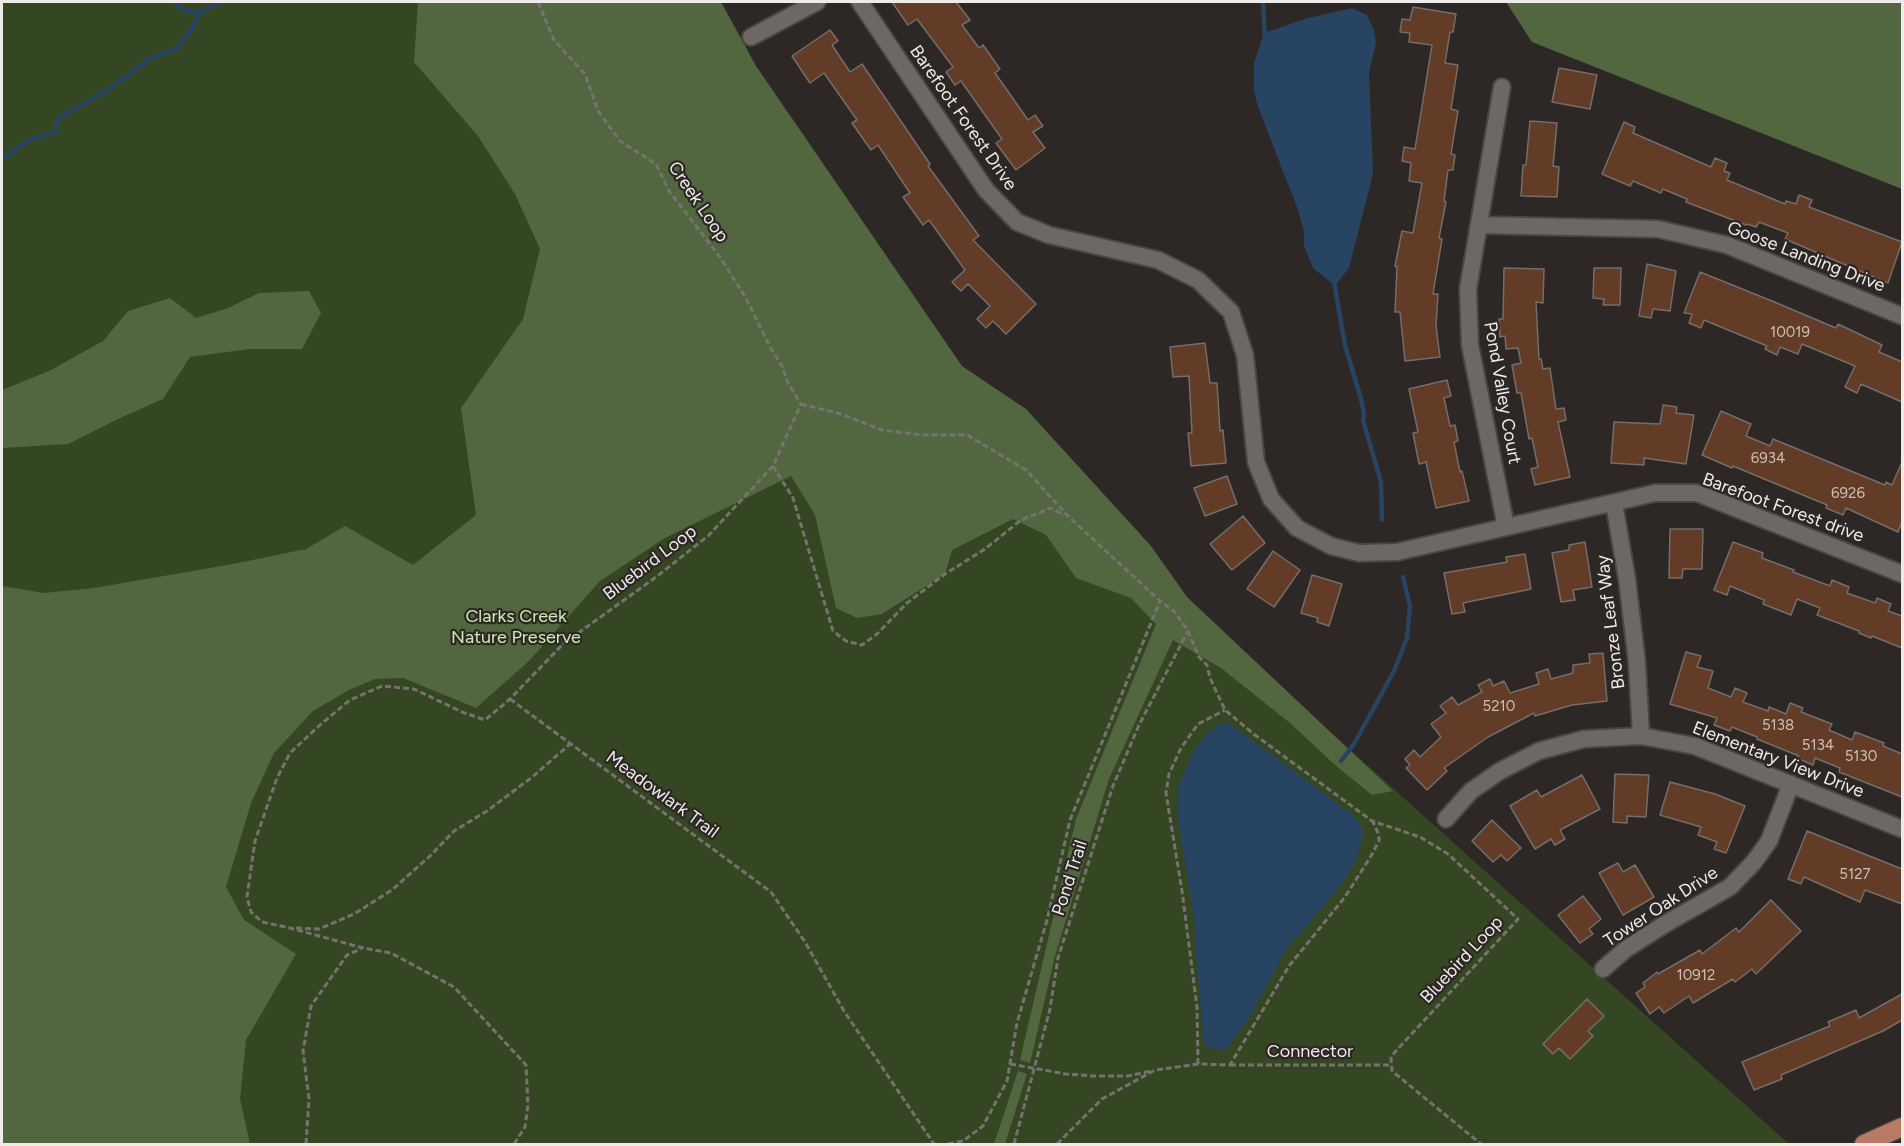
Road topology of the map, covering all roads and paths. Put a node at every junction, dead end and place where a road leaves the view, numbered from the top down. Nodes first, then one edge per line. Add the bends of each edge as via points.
1 (538, 2) edge
2 (817, 2) edge
3 (860, 2) edge
4 (751, 37) dead end
5 (1502, 87) dead end
6 (1479, 225) junction
7 (1902, 316) edge
8 (801, 404) junction
9 (773, 466) junction
10 (1614, 503) junction
11 (1069, 517) junction
12 (1506, 527) junction
13 (1902, 574) edge
14 (1160, 601) junction
15 (1188, 631) junction
16 (510, 699) junction
17 (1225, 710) junction
18 (1641, 736) junction
19 (570, 744) junction
20 (1791, 784) junction
21 (1446, 819) dead end
22 (1372, 820) junction
23 (1902, 829) edge
24 (290, 928) junction
25 (363, 948) junction
26 (1603, 969) dead end
27 (1010, 1064) junction
28 (1198, 1064) junction
29 (1230, 1065) junction
30 (1391, 1065) junction
31 (1034, 1069) junction
32 (1155, 1070) junction
33 (1902, 1127) edge
34 (306, 1144) edge
35 (514, 1144) edge
36 (934, 1144) edge
37 (948, 1144) edge
38 (1014, 1144) edge
39 (1057, 1144) edge
40 (1481, 1144) edge
41 (1864, 1144) edge

1 - 8 path, Creek Loop via 554,40 585,74 598,111 620,141 656,164 669,191 720,257
2 - 4 street
3 - 12 street, Barefoot Forest Drive via 986,190 1017,222 1049,235 1158,260 1198,280 1231,312 1245,355 1256,462 1271,499 1297,528 1331,546 1359,553 1397,552
5 - 6 street, Pond Valley Court
6 - 7 street, Goose Landing Drive via 1658,229 1727,245
6 - 12 street, Pond Valley Court via 1468,289 1470,345
8 - 9 path, Bluebird Loop
8 - 11 path via 882,430 967,435 1026,470
9 - 11 path via 793,498 833,631 846,641 862,645 907,603 1021,520 1051,508
9 - 16 path, Bluebird Loop via 708,536 563,644
10 - 12 street, Barefoot Forest drive
10 - 13 street, Barefoot Forest drive via 1655,493 1697,493
10 - 18 street, Bronze Leaf Way via 1635,642
11 - 14 path
14 - 15 path via 1175,612
14 - 27 path, Pond Trail via 1070,820
15 - 17 path
15 - 31 path, Pond Trail via 1139,725 1113,786 1058,958
16 - 19 path
16 - 24 path, Bluebird Loop via 485,720 414,689 382,686 350,700 290,753 255,841 247,897 251,912 262,922
17 - 22 path
17 - 28 path via 1198,724 1181,748 1169,774 1166,793 1197,1007
18 - 20 street, Elementary View Drive via 1695,746
18 - 21 street, Elementary View Drive via 1584,739 1539,751 1471,791
19 - 24 path via 487,811 454,831 392,890 354,914 319,929
19 - 36 path, Meadowlark Trail via 771,891 844,1011
20 - 23 street, Elementary View Drive
20 - 26 street, Tower Oak Drive via 1769,841 1730,887 1646,936
22 - 29 path via 1379,841 1371,856 1345,897 1289,966
22 - 30 path, Bluebird Loop via 1449,854 1518,919 1395,1052
24 - 25 path
25 - 34 path via 347,955 312,1006 303,1051 309,1100
25 - 35 path via 391,953 454,987 526,1065 525,1127
27 - 31 path
27 - 37 path, Pond Trail via 1001,1094 982,1126 963,1141
28 - 29 path
28 - 32 path
29 - 30 path, Connector
30 - 40 path via 1392,1071
31 - 32 path via 1094,1076 1128,1076
31 - 38 path, Pond Trail
32 - 39 path via 1102,1100
33 - 41 main road

